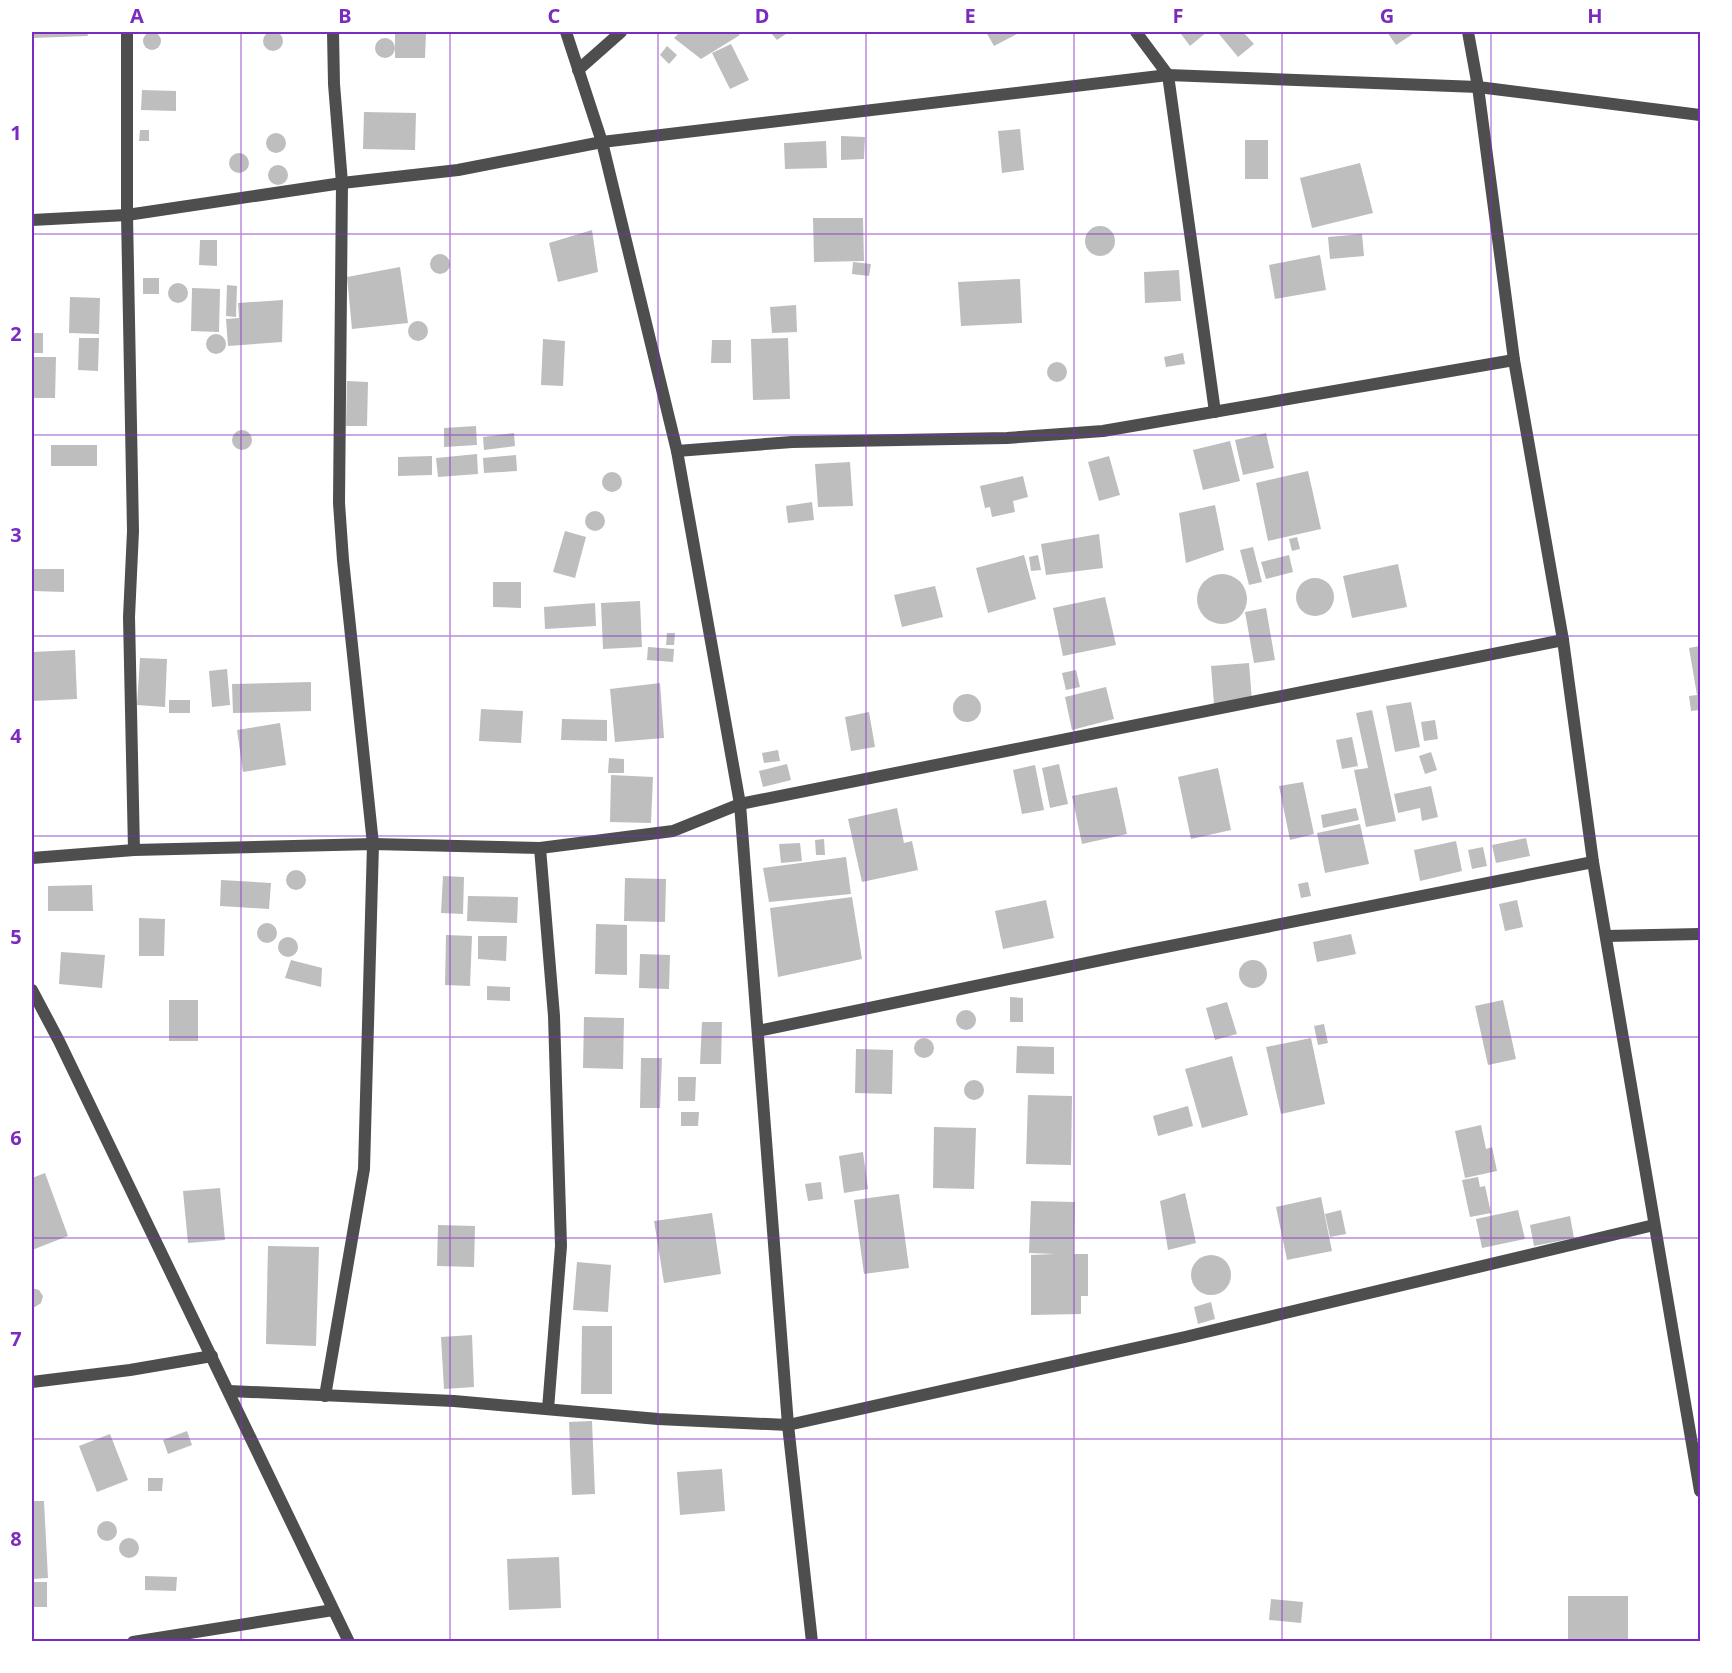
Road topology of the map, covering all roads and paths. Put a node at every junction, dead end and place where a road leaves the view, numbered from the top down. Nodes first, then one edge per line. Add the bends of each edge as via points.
1 (127, 32) edge
2 (333, 32) edge
3 (566, 32) edge
4 (621, 32) edge
5 (1136, 32) edge
6 (1468, 32) edge
7 (578, 69) junction
8 (1168, 75) junction
9 (1478, 87) junction
10 (1701, 115) edge
11 (602, 142) junction
12 (342, 183) junction
13 (127, 215) junction
14 (32, 220) edge
15 (1514, 360) junction
16 (1215, 412) junction
17 (677, 451) junction
18 (1563, 640) junction
19 (740, 804) junction
20 (373, 844) junction
21 (540, 848) junction
22 (134, 850) junction
23 (32, 858) edge
24 (1593, 862) junction
25 (1701, 934) edge
26 (1606, 936) junction
27 (32, 990) edge
28 (758, 1031) junction
29 (1654, 1225) junction
30 (212, 1356) junction
31 (32, 1382) edge
32 (229, 1391) junction
33 (325, 1396) junction
34 (548, 1409) junction
35 (788, 1425) junction
36 (1701, 1491) edge
37 (333, 1610) junction
38 (134, 1641) edge
39 (349, 1641) edge
40 (812, 1641) edge

1 - 13 street
2 - 12 street
3 - 7 street
4 - 7 street
5 - 8 street
6 - 9 street
7 - 11 street
8 - 9 street
8 - 11 street
8 - 16 street
9 - 10 street
9 - 15 street
11 - 12 street via 458,170
11 - 17 street
12 - 13 street
12 - 20 street via 339,502
13 - 14 street
13 - 22 street
15 - 16 street
15 - 18 street
16 - 17 street via 1103,430 1007,438 792,442
17 - 19 street
18 - 19 street
18 - 24 street
19 - 21 street via 673,831
19 - 28 street
20 - 21 street
20 - 22 street
20 - 33 street via 364,1169
21 - 34 street via 554,1016 560,1223
22 - 23 street
24 - 26 street
24 - 28 street
25 - 26 street
26 - 29 street
27 - 30 street
28 - 35 street
29 - 35 street via 1185,1337
29 - 36 street
30 - 31 street via 130,1371
30 - 32 street
32 - 33 street
32 - 37 street
33 - 34 street
34 - 35 street
35 - 40 street
37 - 38 street
37 - 39 street

